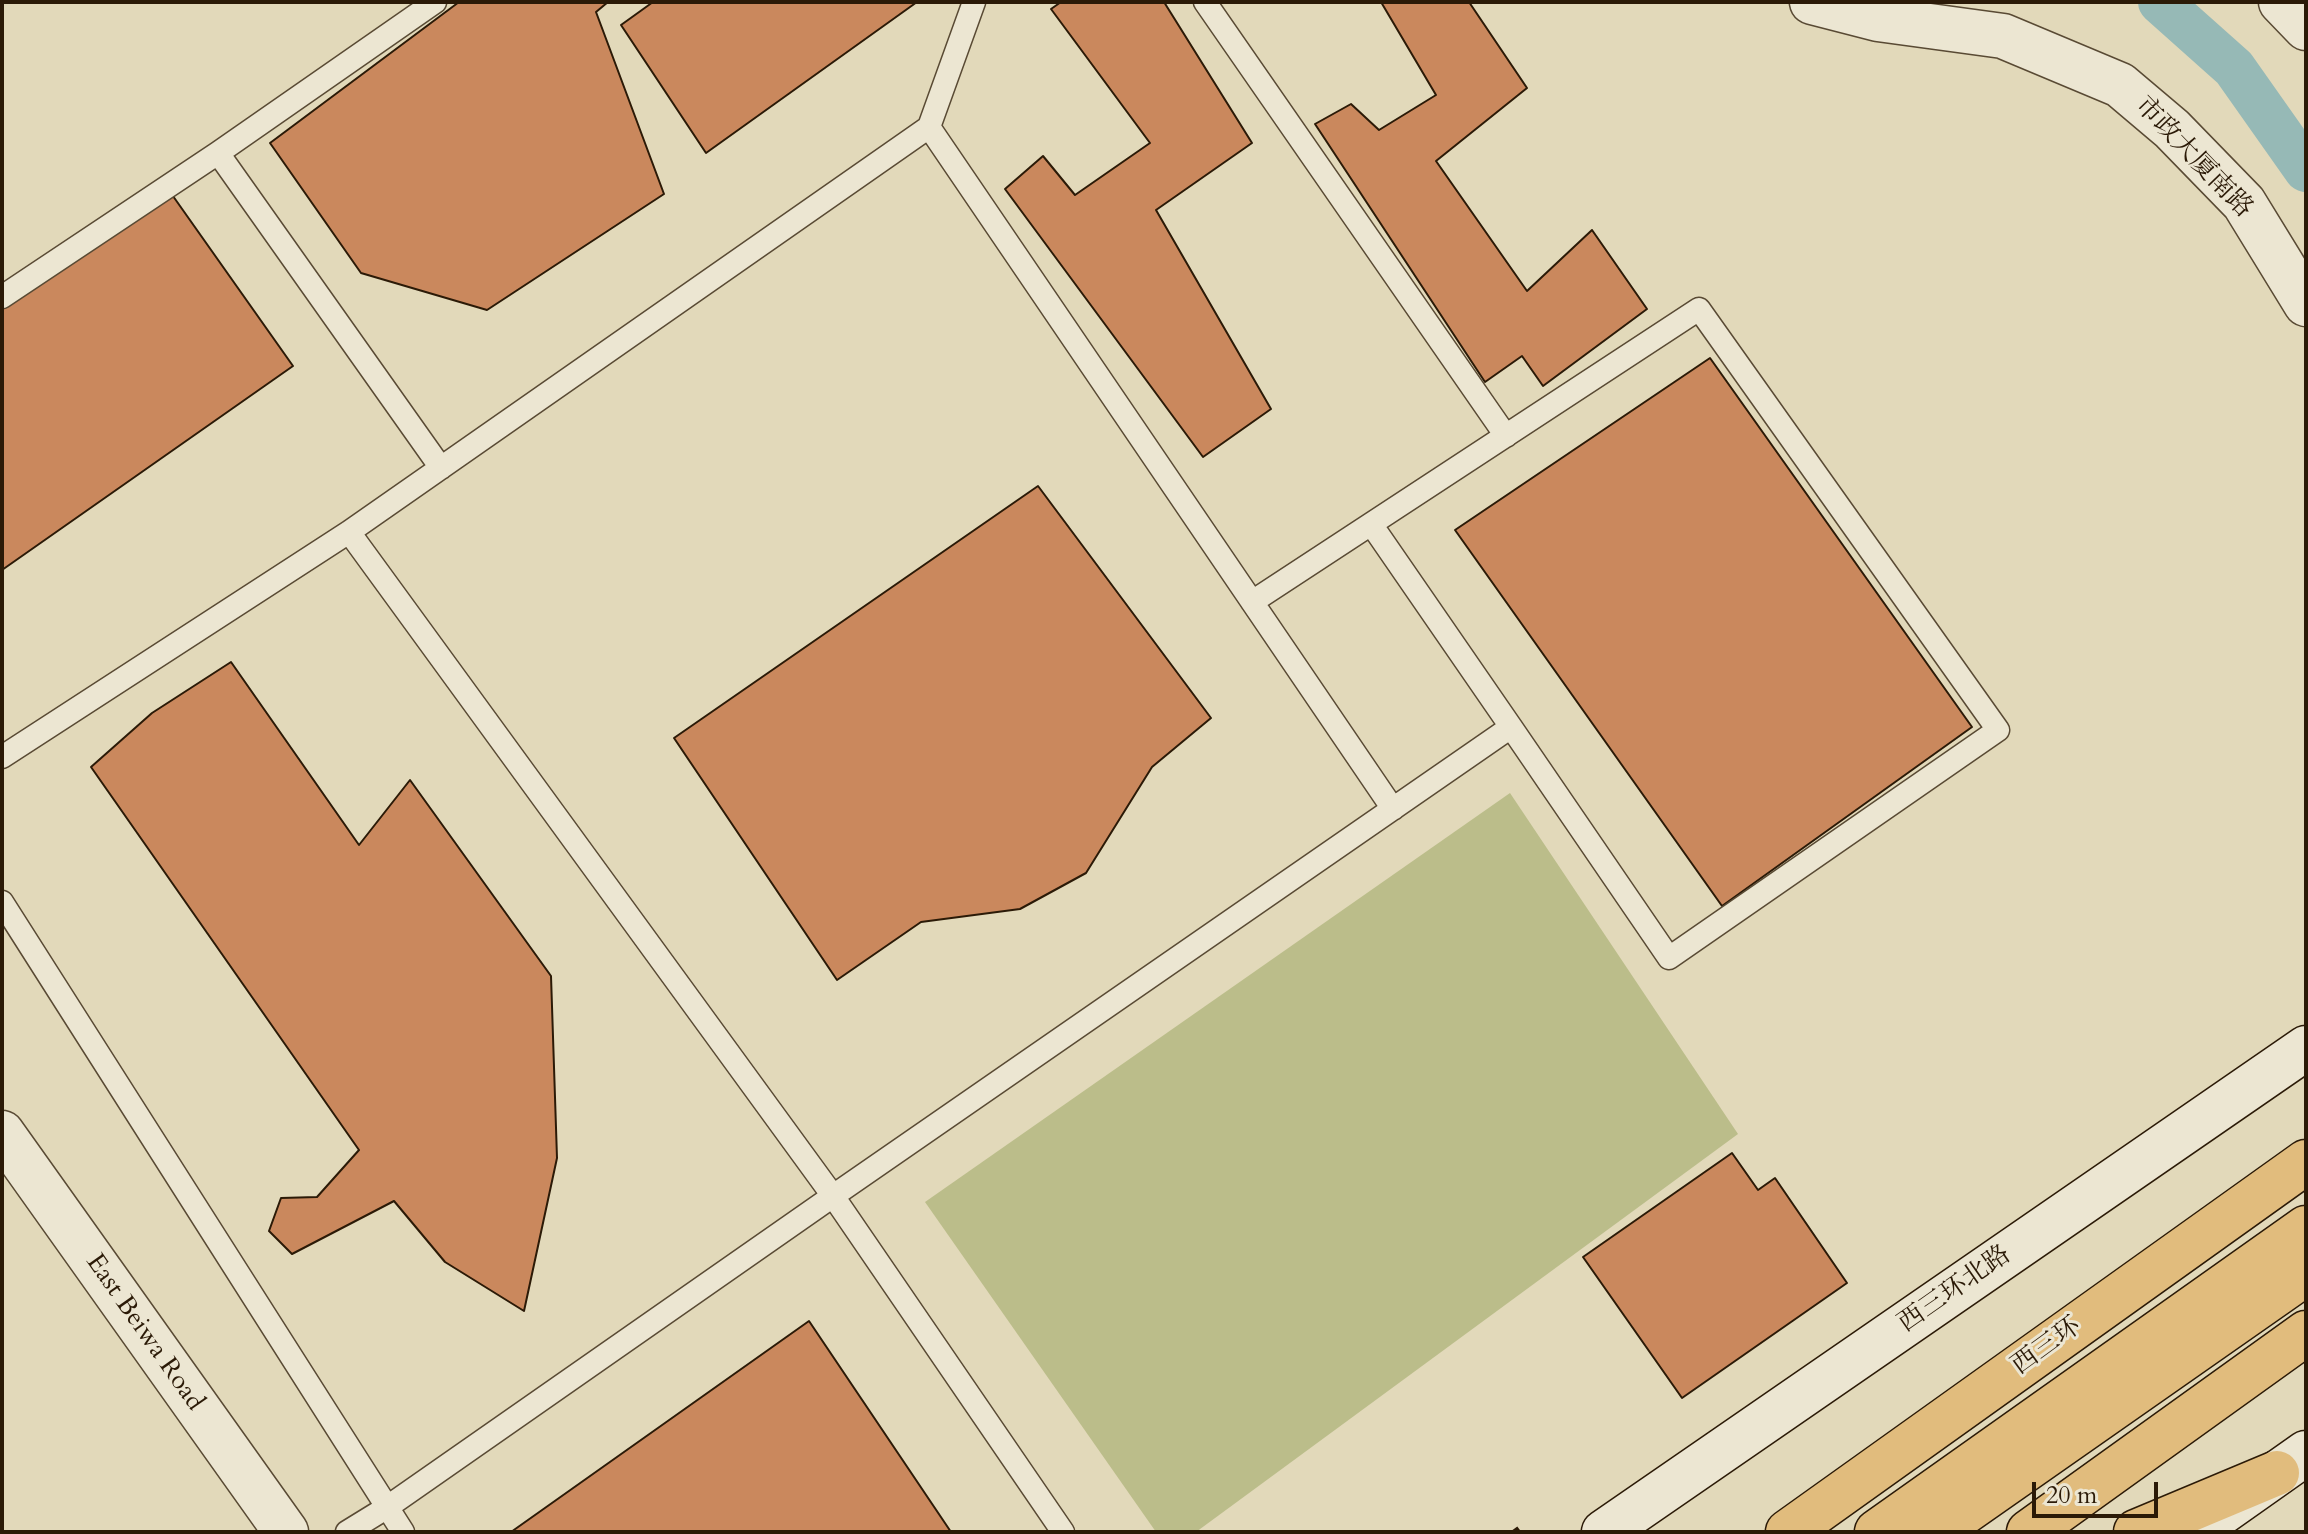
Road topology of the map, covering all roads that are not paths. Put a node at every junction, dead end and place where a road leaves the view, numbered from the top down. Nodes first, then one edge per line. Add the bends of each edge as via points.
1 (435, 2) edge
2 (974, 2) edge
3 (1205, 2) edge
4 (1812, 2) edge
5 (2281, 2) edge
6 (2306, 28) edge
7 (929, 127) junction
8 (218, 153) junction
9 (2, 297) edge
10 (2306, 304) edge
11 (1506, 436) junction
12 (441, 468) junction
13 (1371, 524) junction
14 (349, 532) junction
15 (1252, 602) junction
16 (1511, 727) junction
17 (2, 757) edge
18 (1393, 809) junction
19 (2, 902) edge
20 (2306, 1048) edge
21 (2, 1133) edge
22 (2306, 1162) edge
23 (833, 1196) junction
24 (2306, 1228) edge
25 (2306, 1273) edge
26 (2306, 1333) edge
27 (2292, 1463) edge
28 (386, 1508) junction
29 (286, 1532) edge
30 (347, 1532) edge
31 (403, 1532) edge
32 (1063, 1532) edge
33 (1604, 1532) edge
34 (1788, 1532) edge
35 (1877, 1532) edge
36 (1936, 1532) edge
37 (2029, 1532) edge
38 (2136, 1532) edge
39 (2194, 1532) edge

1 - 8 lane
2 - 7 lane
3 - 11 lane
4 - 10 street, 市政大厦南路 via 1878,19 2003,36 2120,85 2244,203
5 - 6 street
7 - 12 lane
7 - 15 lane
8 - 9 lane
8 - 12 lane
11 - 13 lane
11 - 16 lane via 1699,309 1998,730 1669,958
12 - 14 lane
13 - 15 lane
13 - 16 lane
14 - 17 lane
14 - 23 lane
15 - 18 lane
16 - 18 lane
18 - 23 lane
19 - 28 lane
20 - 33 street, 西三环北路
21 - 29 street, East Beiwa Road
22 - 34 highway, 西三环
23 - 28 lane
23 - 32 lane
24 - 35 highway
25 - 36 highway
26 - 37 highway
27 - 38 highway
27 - 39 street
28 - 30 lane
28 - 31 lane

